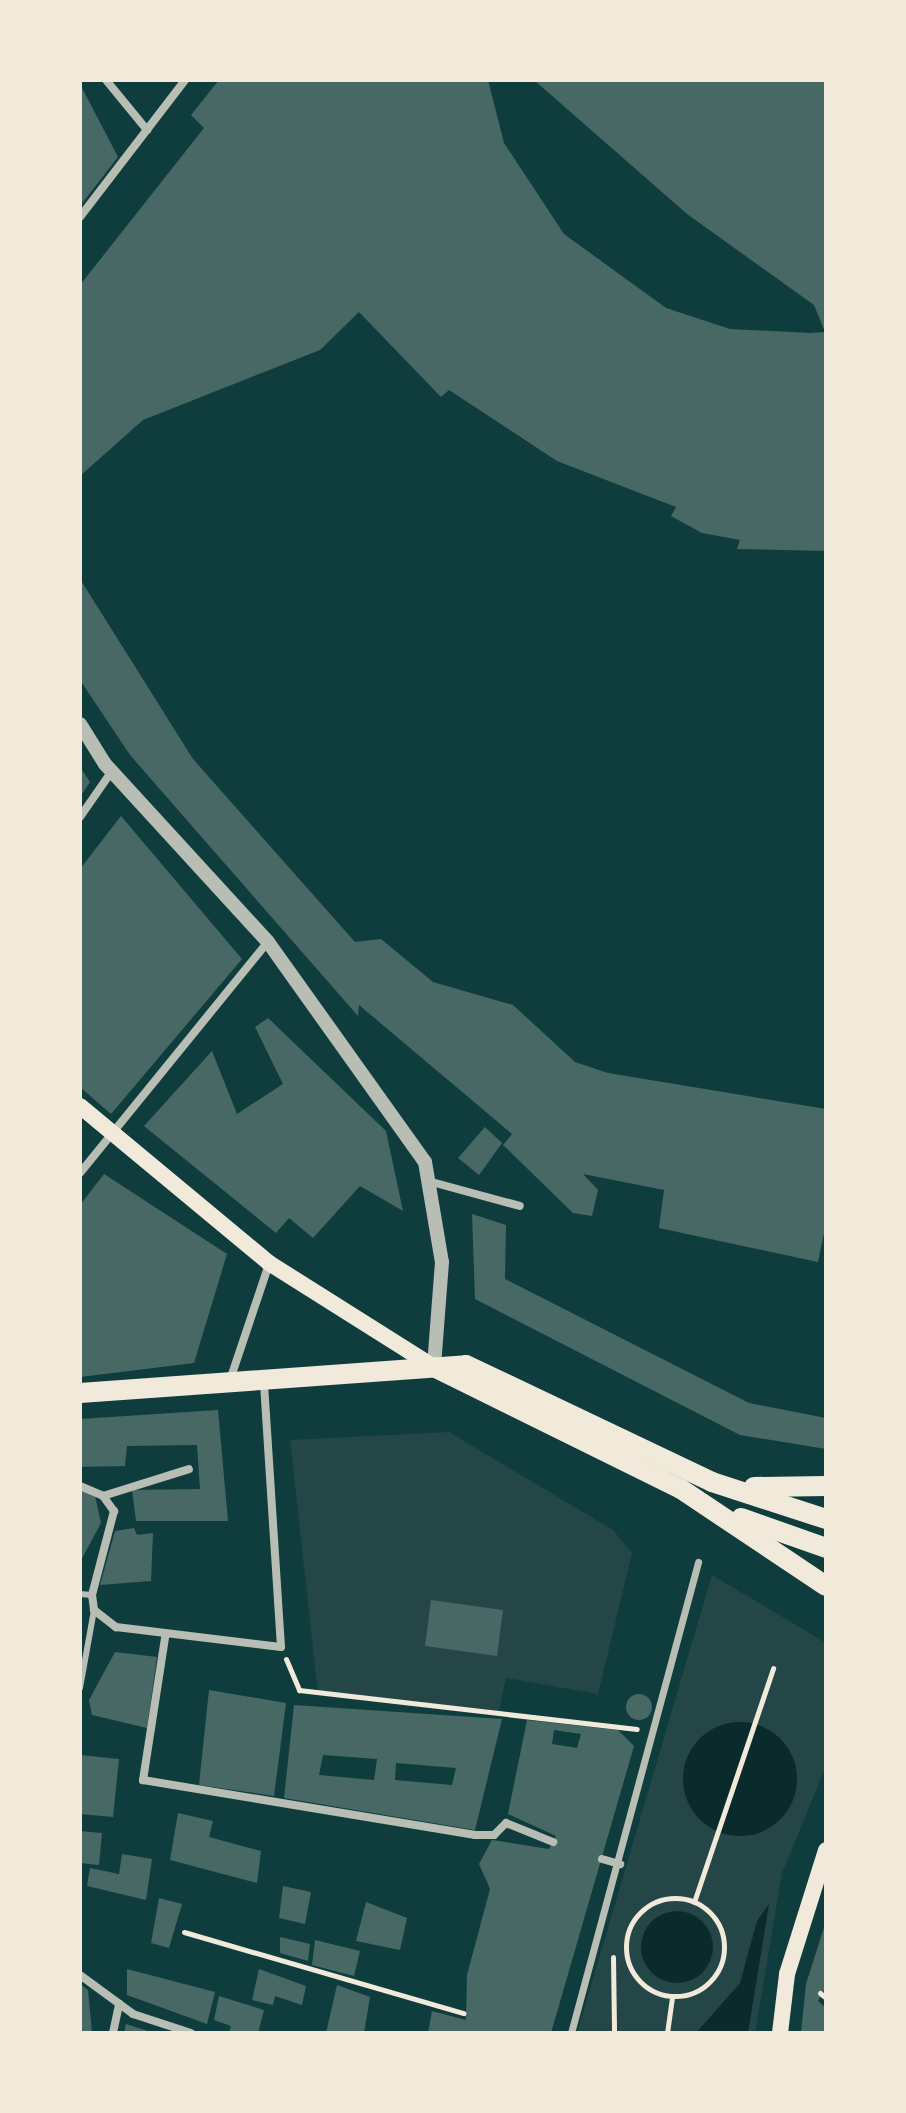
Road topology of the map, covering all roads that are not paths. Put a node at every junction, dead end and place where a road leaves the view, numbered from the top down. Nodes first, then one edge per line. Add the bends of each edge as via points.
1 (106, 80) edge
2 (185, 80) edge
3 (147, 130) junction
4 (80, 217) edge
5 (80, 724) edge
6 (112, 771) junction
7 (80, 817) edge
8 (268, 942) junction
9 (80, 1106) edge
10 (112, 1131) junction
11 (80, 1173) edge
12 (428, 1181) junction
13 (520, 1206) dead end
14 (269, 1263) junction
15 (434, 1367) junction
16 (263, 1378) junction
17 (230, 1381) junction
18 (80, 1393) edge
19 (189, 1469) dead end
20 (712, 1482) junction
21 (80, 1486) edge
22 (826, 1486) edge
23 (103, 1496) junction
24 (703, 1504) junction
25 (826, 1519) edge
26 (826, 1548) edge
27 (698, 1562) dead end
28 (826, 1586) edge
29 (80, 1594) edge
30 (92, 1595) junction
31 (94, 1610) junction
32 (165, 1638) junction
33 (80, 1688) edge
34 (553, 1842) dead end
35 (826, 1850) edge
36 (602, 1859) dead end
37 (620, 1864) junction
38 (80, 1975) edge
39 (119, 2004) junction
40 (113, 2033) edge
41 (191, 2033) edge
42 (571, 2033) edge
43 (780, 2033) edge

1 - 3 street
2 - 3 street
3 - 4 street
5 - 6 street
6 - 7 street
6 - 8 street
8 - 10 street
8 - 12 street via 425,1162
9 - 10 main road
10 - 11 street
10 - 14 main road
12 - 13 street
12 - 15 street via 442,1262
14 - 15 main road
14 - 17 street
15 - 16 main road
15 - 20 main road via 466,1365
15 - 24 main road
16 - 17 main road
16 - 32 street via 281,1647
17 - 18 main road
19 - 23 street
20 - 22 main road
20 - 25 main road
21 - 23 street
23 - 30 street via 113,1522
24 - 26 main road
24 - 28 main road
27 - 37 street
29 - 30 lane
30 - 31 street
31 - 32 street via 116,1627
31 - 33 lane
32 - 34 street via 143,1780 475,1835 494,1835 506,1823
35 - 43 main road via 787,1974
36 - 37 street
37 - 42 street
38 - 39 street
39 - 40 street
39 - 41 street

